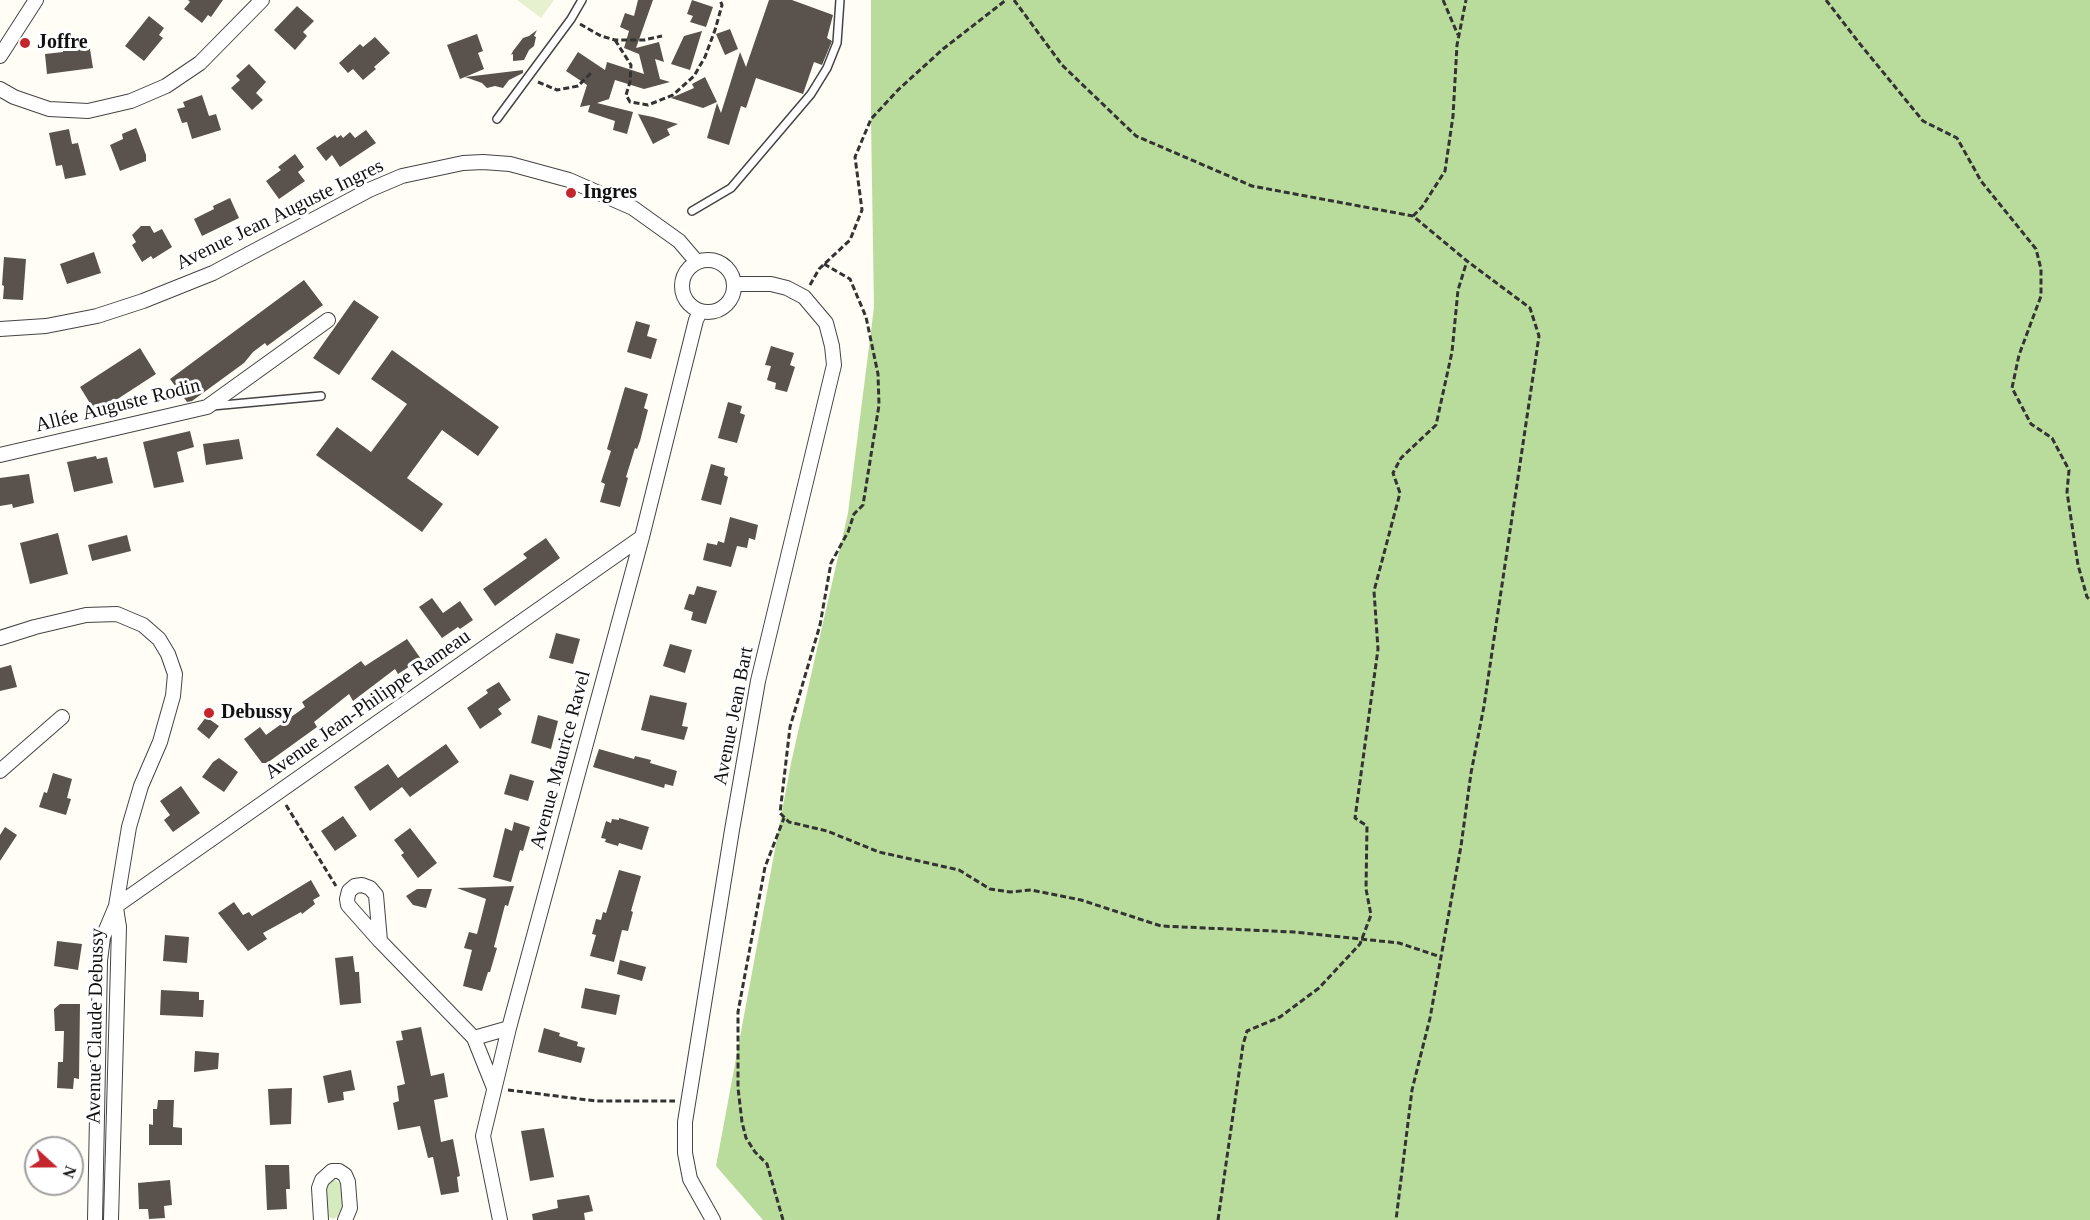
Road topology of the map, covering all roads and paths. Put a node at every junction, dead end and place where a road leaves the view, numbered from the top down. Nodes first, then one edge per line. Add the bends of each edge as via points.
1 (36, 0) edge
2 (262, 0) edge
3 (582, 0) edge
4 (720, 0) edge
5 (840, 0) edge
6 (1006, 0) edge
7 (1014, 0) edge
8 (1443, 0) edge
9 (1466, 0) edge
10 (1826, 0) edge
11 (571, 19) junction
12 (662, 36) dead end
13 (1459, 36) junction
14 (615, 40) junction
15 (0, 56) edge
16 (591, 73) dead end
17 (529, 77) junction
18 (0, 89) edge
19 (497, 119) dead end
20 (692, 210) dead end
21 (1413, 216) junction
22 (1467, 261) junction
23 (697, 262) junction
24 (824, 264) junction
25 (734, 284) junction
26 (804, 297) junction
27 (700, 312) junction
28 (328, 320) dead end
29 (0, 328) edge
30 (321, 396) dead end
31 (207, 407) junction
32 (0, 455) edge
33 (642, 537) junction
34 (2090, 600) edge
35 (0, 638) edge
36 (62, 717) dead end
37 (0, 771) edge
38 (278, 792) junction
39 (785, 818) junction
40 (347, 899) junction
41 (116, 906) junction
42 (1363, 939) junction
43 (380, 941) junction
44 (1441, 957) junction
45 (509, 1028) junction
46 (474, 1038) junction
47 (494, 1088) junction
48 (688, 1101) junction
49 (95, 1220) edge
50 (111, 1220) edge
51 (321, 1220) edge
52 (345, 1220) edge
53 (500, 1220) edge
54 (713, 1220) edge
55 (783, 1220) edge
56 (1218, 1220) edge
57 (1396, 1220) edge

1 - 15 street
2 - 18 street via 200,63 166,86 130,101 88,111 49,109
3 - 11 lane
4 - 14 path via 715,30 694,76 673,95 648,105 630,102 626,95 631,65
5 - 20 lane via 837,43 828,68 811,94 731,188
6 - 24 path via 943,49 871,119 855,157 862,210 850,240
7 - 21 path via 1062,65 1136,136 1252,186
8 - 13 path
9 - 13 path
10 - 34 path via 1923,120 1957,138 1981,181 2036,249 2041,296 2019,355 2012,388 2031,424 2052,438 2069,470 2067,492 2078,565
11 - 14 path
11 - 17 lane
12 - 14 path
13 - 21 path via 1445,171
16 - 17 path via 578,86 557,90
17 - 19 lane
21 - 22 path
22 - 42 path via 1458,290 1452,352 1436,425 1401,458 1393,473 1400,493 1374,591 1378,649 1355,818 1367,826 1366,889 1371,915
22 - 44 path via 1530,308 1539,336 1484,706
23 - 25 street via 723,264
23 - 27 street via 689,267 681,283 686,301
23 - 29 street, Avenue Jean Auguste Ingres via 679,241 633,208 569,180 510,164 463,163 402,176 369,190 213,273 143,301 97,316 46,326
24 - 26 path
24 - 39 path via 850,279 866,317 878,374 879,405 863,505 854,514 831,563 820,625 790,727 780,813
25 - 26 street, Avenue Jean Bart via 771,284
25 - 27 street via 734,292 724,307
26 - 48 street, Avenue Jean Bart via 826,323 834,365 758,681
27 - 33 street, Avenue Maurice Ravel
28 - 31 street, Allée Auguste Rodin
30 - 31 lane
31 - 32 street, Allée Auguste Rodin
33 - 38 street, Avenue Jean-Philippe Rameau
33 - 45 street, Avenue Maurice Ravel
35 - 41 street, Avenue Claude Debussy via 86,615 117,614 143,625 168,654 175,674 173,696 129,827
36 - 37 street
38 - 40 path
38 - 41 street, Avenue Jean-Philippe Rameau
39 - 42 path via 879,852 959,870 990,889 1031,890 1071,898 1161,926
39 - 55 path via 765,867 738,1012 742,1122 746,1138 767,1164
40 - 43 street via 351,909
40 - 43 street via 356,886 370,888 375,894
41 - 49 street, Avenue Claude Debussy via 104,936 100,961
41 - 50 street, Avenue Claude Debussy via 119,927
42 - 44 path via 1399,943
42 - 56 path via 1319,988 1280,1017 1247,1031
43 - 46 street
44 - 57 path via 1412,1090
45 - 46 street
45 - 47 street, Avenue Maurice Ravel
46 - 47 street
47 - 48 path via 596,1101
47 - 53 street, Avenue Maurice Ravel via 483,1136
48 - 54 street, Avenue Jean Bart via 685,1153 690,1179
51 - 52 street via 319,1188 322,1180 339,1171 348,1182 350,1208

